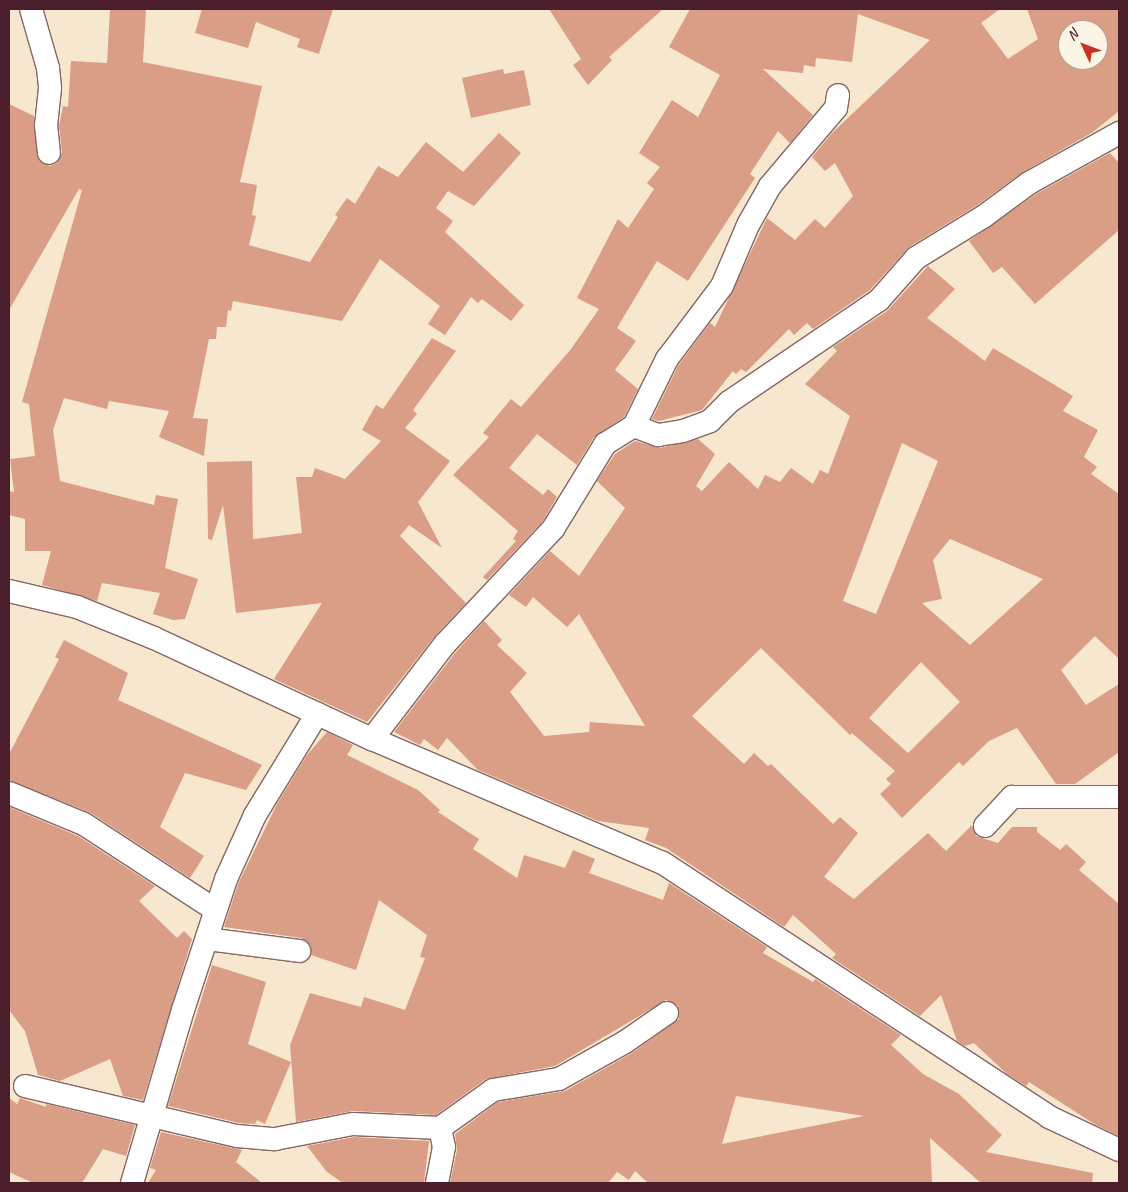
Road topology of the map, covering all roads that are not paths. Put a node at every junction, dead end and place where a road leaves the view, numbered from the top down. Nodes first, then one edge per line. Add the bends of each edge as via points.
1 (31, 9) edge
2 (838, 95) dead end
3 (1119, 133) edge
4 (49, 153) dead end
5 (634, 426) junction
6 (9, 592) edge
7 (317, 714) junction
8 (372, 739) junction
9 (9, 793) edge
10 (1119, 797) edge
11 (985, 826) dead end
12 (214, 909) junction
13 (207, 939) junction
14 (299, 951) dead end
15 (667, 1014) dead end
16 (25, 1086) dead end
17 (152, 1117) junction
18 (440, 1128) junction
19 (1119, 1150) edge
20 (132, 1183) edge
21 (437, 1183) edge

1 - 4 street via 48,68 50,88 46,125
2 - 5 street via 836,108 770,186 748,225 722,286 668,359
3 - 5 street via 1028,183 983,217 916,258 879,300 730,402 710,421 683,432 658,435
5 - 8 street via 605,444 553,529 445,644
6 - 7 street via 77,607
7 - 8 street
7 - 12 street via 255,815
8 - 19 street via 663,863 1049,1118
9 - 12 street via 84,824
10 - 11 street via 1012,797
12 - 13 street
13 - 14 street
13 - 17 street
15 - 18 street via 626,1042 559,1079 493,1090
16 - 17 street
17 - 18 street via 201,1125 237,1136 275,1139 353,1124
17 - 20 street
18 - 21 street via 444,1147

